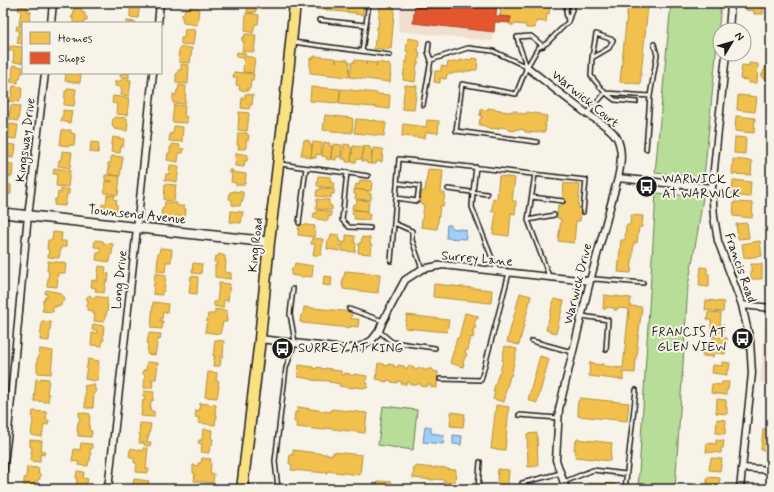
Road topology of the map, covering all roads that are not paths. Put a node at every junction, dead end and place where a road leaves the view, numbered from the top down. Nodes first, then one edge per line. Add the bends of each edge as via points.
1 (53, 3) edge
2 (160, 3) edge
3 (296, 3) edge
4 (369, 3) edge
5 (567, 3) edge
6 (574, 3) edge
7 (731, 3) edge
8 (319, 20) dead end
9 (51, 22) edge
10 (158, 22) edge
11 (568, 22) junction
12 (730, 22) edge
13 (365, 26) junction
14 (292, 42) junction
15 (429, 43) dead end
16 (654, 44) dead end
17 (543, 46) junction
18 (362, 51) junction
19 (390, 55) dead end
20 (592, 58) junction
21 (431, 60) junction
22 (725, 62) edge
23 (527, 67) junction
24 (45, 74) edge
25 (153, 74) edge
26 (605, 93) junction
27 (650, 96) junction
28 (636, 102) dead end
29 (423, 105) dead end
30 (587, 114) junction
31 (537, 142) dead end
32 (646, 149) dead end
33 (278, 164) junction
34 (476, 167) junction
35 (306, 168) junction
36 (347, 172) junction
37 (535, 174) junction
38 (368, 176) dead end
39 (618, 178) junction
40 (398, 183) junction
41 (712, 188) junction
42 (448, 190) dead end
43 (472, 192) junction
44 (486, 194) dead end
45 (532, 197) junction
46 (396, 198) junction
47 (563, 201) dead end
48 (578, 202) dead end
49 (584, 203) junction
50 (583, 212) dead end
51 (3, 213) edge
52 (554, 215) dead end
53 (28, 216) junction
54 (528, 220) junction
55 (299, 223) dead end
56 (394, 223) junction
57 (137, 228) junction
58 (370, 228) dead end
59 (269, 242) junction
60 (391, 261) dead end
61 (422, 269) junction
62 (497, 271) junction
63 (509, 273) junction
64 (549, 277) junction
65 (590, 281) junction
66 (643, 283) dead end
67 (292, 289) dead end
68 (742, 305) junction
69 (771, 308) edge
70 (348, 309) dead end
71 (581, 316) junction
72 (383, 321) junction
73 (380, 331) junction
74 (260, 339) junction
75 (532, 341) dead end
76 (295, 342) junction
77 (435, 348) dead end
78 (606, 350) dead end
79 (572, 352) junction
80 (440, 379) dead end
81 (636, 390) dead end
82 (519, 415) dead end
83 (558, 418) junction
84 (5, 431) edge
85 (480, 462) dead end
86 (742, 468) junction
87 (771, 470) edge
88 (3, 472) edge
89 (561, 473) junction
90 (626, 474) junction
91 (564, 482) junction
92 (522, 483) dead end
93 (108, 489) edge
94 (242, 489) edge
95 (278, 489) edge
96 (478, 489) edge
97 (566, 489) edge
98 (625, 489) edge
99 (740, 489) edge

1 - 9 street
2 - 10 street
3 - 14 main road, King Road
4 - 13 lane
5 - 11 lane
6 - 11 lane
7 - 12 street
8 - 13 lane
11 - 17 lane
13 - 18 lane
14 - 18 lane
14 - 33 main road, King Road
15 - 21 lane via 428,52
16 - 27 lane via 657,55
17 - 23 lane via 538,48
17 - 23 lane via 531,36 517,37
18 - 19 lane
20 - 20 lane via 596,34 613,40 609,48
20 - 26 lane via 590,76
21 - 23 lane via 468,48 493,51
21 - 29 lane
22 - 41 street, Francis Road
23 - 30 street, Warwick Court
23 - 31 lane via 516,94 462,84 456,131
24 - 53 street, Kingsway Drive
25 - 57 street, Long Drive
26 - 27 lane
26 - 28 lane via 615,100
26 - 30 lane
27 - 32 lane
30 - 39 street, Warwick Court via 608,128 616,137 621,163
33 - 35 lane
33 - 59 main road, King Road
34 - 37 lane
34 - 40 lane via 399,158
34 - 43 lane
35 - 36 lane
35 - 55 lane
36 - 38 lane
36 - 58 lane via 342,220 349,226
37 - 45 lane
37 - 49 lane via 586,180
39 - 41 street
39 - 65 street, Warwick Drive
40 - 46 lane
40 - 46 lane via 419,186 417,201
41 - 68 street, Francis Road via 718,241
42 - 43 lane
43 - 44 lane
43 - 62 lane via 472,207
45 - 47 lane
45 - 54 lane
46 - 56 lane
48 - 49 lane
49 - 50 lane
51 - 53 street, Townsend Avenue
52 - 54 lane
53 - 57 street, Townsend Avenue
53 - 84 street, Kingsway Drive
54 - 64 lane
56 - 60 lane
56 - 61 lane via 412,231 412,240
57 - 59 street, Townsend Avenue
57 - 93 street, Long Drive
59 - 74 main road, King Road
61 - 62 street, Surrey Lane via 443,265
61 - 72 street, Surrey Lane via 405,280
62 - 63 street, Surrey Lane
63 - 64 street, Surrey Lane
63 - 80 lane via 480,380
64 - 65 street, Surrey Lane
65 - 66 lane via 595,279
65 - 71 street, Warwick Drive
67 - 76 lane via 290,314
68 - 69 street
68 - 86 street, Francis Road via 750,341 752,373
70 - 72 lane
71 - 78 lane via 608,320
71 - 79 street, Warwick Drive
72 - 73 street, Surrey Lane
73 - 76 street via 362,346 345,348
73 - 77 lane via 392,342
74 - 76 street
74 - 94 main road, King Road
75 - 79 lane
76 - 95 lane via 286,368 275,461
79 - 83 street, Warwick Drive
81 - 90 lane
82 - 83 lane
83 - 89 street, Warwick Drive via 556,460
84 - 88 street, Kingsway Drive
85 - 96 lane
86 - 87 street
86 - 99 street, Francis Road
89 - 91 street, Warwick Drive
89 - 92 lane
90 - 91 lane via 593,470
90 - 98 lane
91 - 97 street, Warwick Drive

